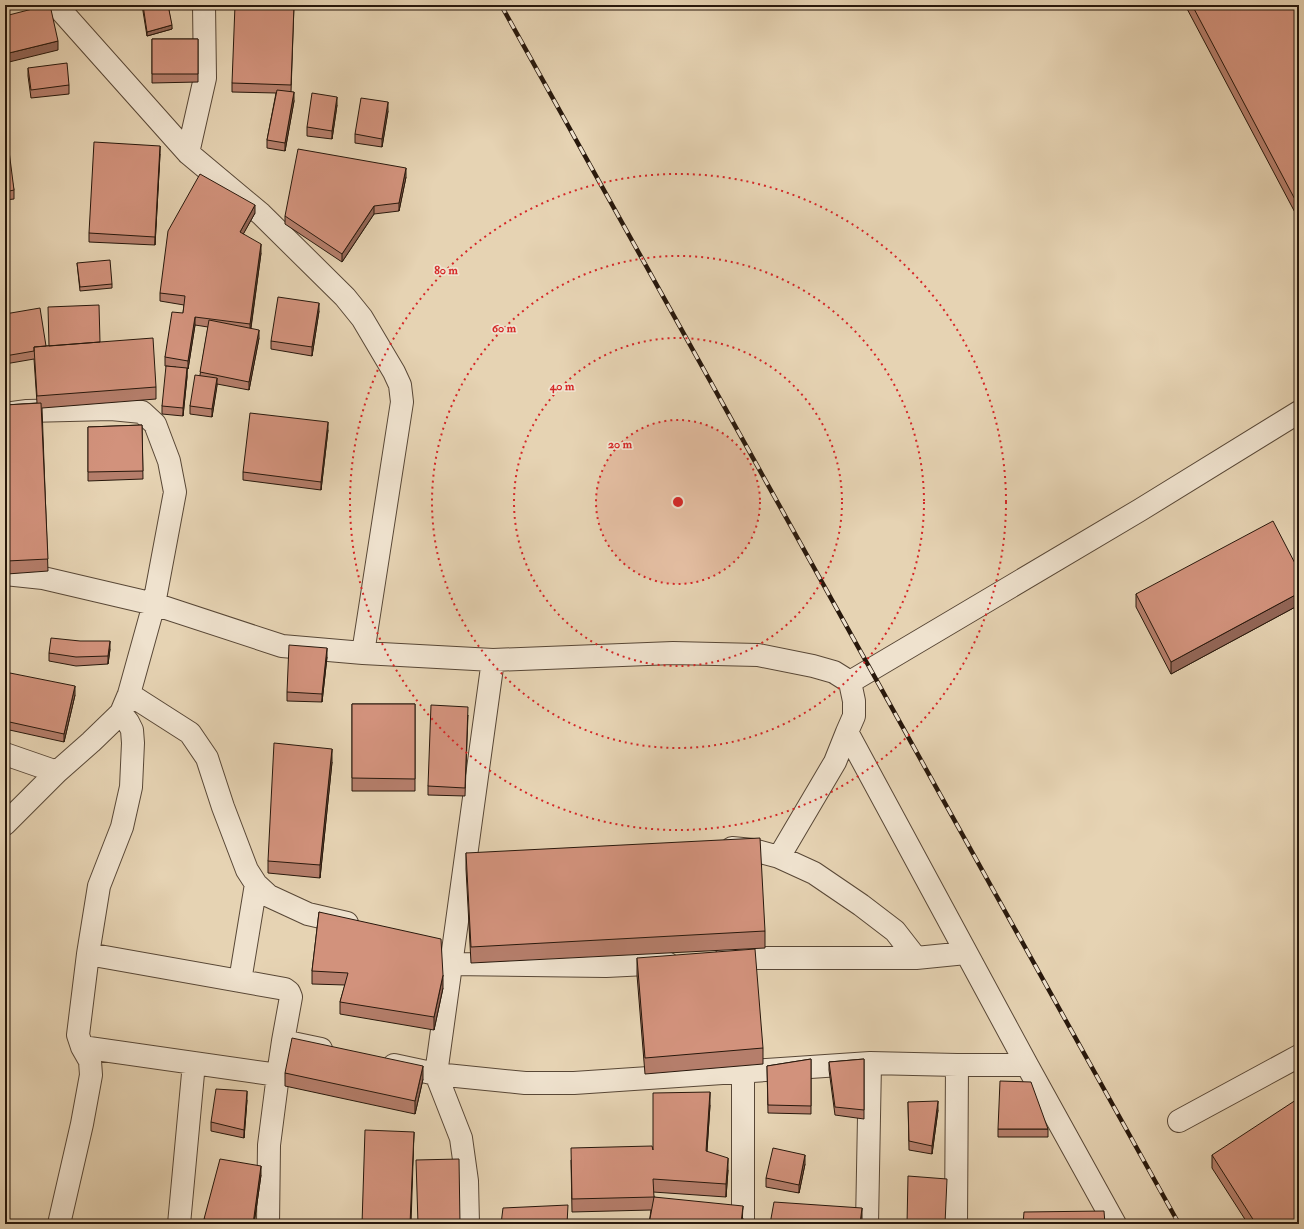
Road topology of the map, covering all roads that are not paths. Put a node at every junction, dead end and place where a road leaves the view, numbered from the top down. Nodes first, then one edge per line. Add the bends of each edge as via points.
1 (56, 5) edge
2 (204, 5) edge
3 (188, 153) junction
4 (1299, 412) edge
5 (5, 414) edge
6 (5, 574) edge
7 (154, 604) junction
8 (363, 653) junction
9 (493, 660) junction
10 (850, 682) junction
11 (125, 704) junction
12 (848, 732) junction
13 (5, 754) edge
14 (57, 772) junction
15 (5, 824) edge
16 (709, 847) edge
17 (778, 857) junction
18 (256, 884) junction
19 (369, 928) edge
20 (448, 951) junction
21 (966, 953) junction
22 (88, 954) junction
23 (916, 958) junction
24 (240, 981) junction
25 (283, 1041) junction
26 (82, 1047) junction
27 (338, 1053) edge
28 (1299, 1056) edge
29 (376, 1061) edge
30 (194, 1063) junction
31 (870, 1063) junction
32 (957, 1065) junction
33 (1027, 1065) junction
34 (743, 1072) junction
35 (436, 1074) junction
36 (278, 1075) junction
37 (1179, 1121) dead end
38 (59, 1224) edge
39 (180, 1224) edge
40 (268, 1224) edge
41 (468, 1224) edge
42 (743, 1224) edge
43 (867, 1224) edge
44 (956, 1224) edge
45 (1115, 1224) edge

1 - 3 street
2 - 3 street via 204,78
3 - 8 street via 261,214 345,297 362,318 400,385 402,402
4 - 10 street via 1147,506
5 - 7 street via 26,411 111,409 142,412 155,424 169,461 175,492
6 - 7 street via 43,578
7 - 8 street via 282,646
7 - 11 street
8 - 9 street
9 - 10 street via 673,653 758,655 834,672
9 - 20 street via 474,855
10 - 12 street via 854,716
11 - 14 street via 91,742
11 - 18 street via 190,733 207,758 247,870
11 - 22 street via 133,743 131,787 122,827 99,886
12 - 17 street via 835,762
12 - 21 street
13 - 14 street
14 - 15 street
16 - 17 street via 754,850
17 - 23 street via 814,874 861,905 895,931
18 - 19 street via 269,896 308,914
18 - 24 street
20 - 23 street via 606,966 758,958
20 - 35 street
21 - 23 street
21 - 33 street
22 - 24 street
22 - 26 street via 78,1035
24 - 25 street via 285,989 289,992 291,997
25 - 27 street
25 - 36 street
26 - 30 street
26 - 38 street via 90,1061 91,1075
28 - 37 street
29 - 35 street
30 - 36 street
30 - 39 street
31 - 32 street
31 - 34 street
31 - 43 street
32 - 33 street
32 - 44 street
33 - 45 street
34 - 35 street via 574,1083 525,1083
34 - 42 street
35 - 41 street via 461,1138 467,1181
36 - 40 street via 270,1145

